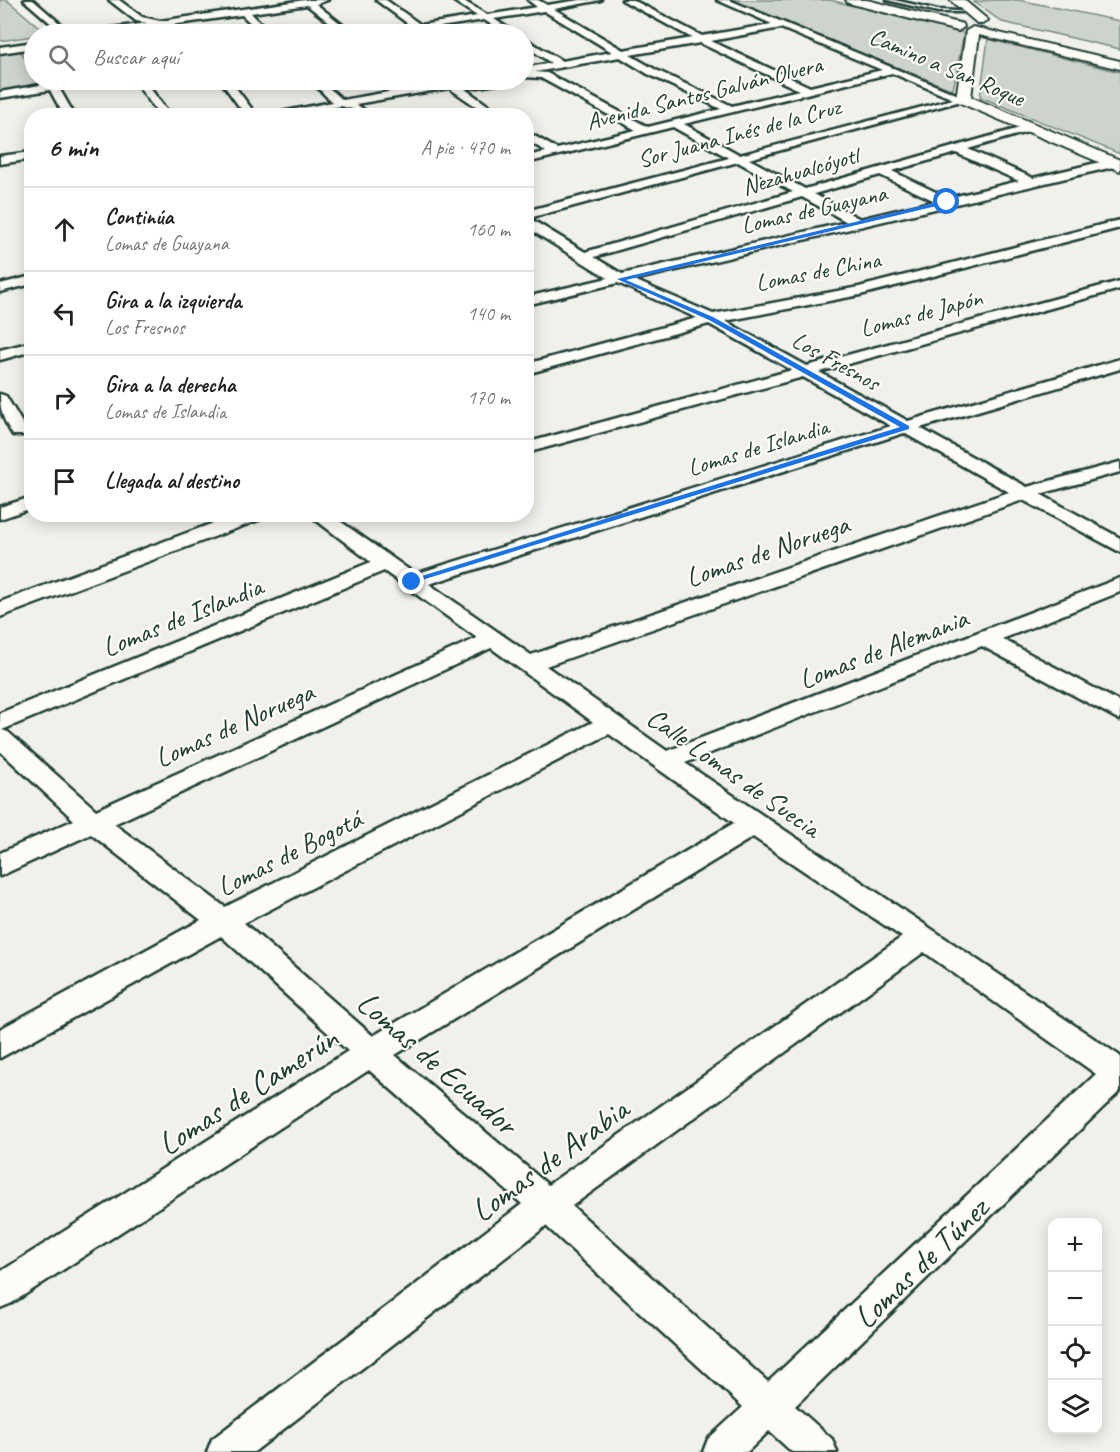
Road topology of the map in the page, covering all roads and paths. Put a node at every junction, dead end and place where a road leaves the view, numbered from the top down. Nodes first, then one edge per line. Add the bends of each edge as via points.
1 (28, 0) edge
2 (113, 0) edge
3 (324, 0) edge
4 (380, 0) edge
5 (456, 0) edge
6 (532, 0) edge
7 (597, 0) edge
8 (626, 0) edge
9 (721, 0) edge
10 (852, 0) edge
11 (889, 0) edge
12 (941, 0) edge
13 (294, 2) edge
14 (308, 2) junction
15 (218, 7) dead end
16 (547, 8) junction
17 (243, 11) junction
18 (228, 13) junction
19 (486, 18) junction
20 (967, 19) edge
21 (160, 22) junction
22 (56, 24) edge
23 (150, 24) edge
24 (167, 24) edge
25 (257, 24) edge
26 (336, 24) edge
27 (414, 24) edge
28 (446, 24) edge
29 (496, 24) edge
30 (782, 25) junction
31 (702, 40) junction
32 (24, 46) edge
33 (534, 47) edge
34 (1, 50) edge
35 (624, 54) junction
36 (1120, 54) edge
37 (561, 65) junction
38 (1120, 65) edge
39 (534, 69) edge
40 (893, 70) junction
41 (534, 75) edge
42 (24, 89) edge
43 (55, 90) edge
44 (146, 90) edge
45 (232, 90) edge
46 (325, 90) edge
47 (420, 90) edge
48 (458, 90) edge
49 (810, 90) junction
50 (0, 94) edge
51 (963, 99) junction
52 (339, 103) junction
53 (356, 107) joint
54 (65, 108) edge
55 (159, 108) edge
56 (246, 108) edge
57 (311, 108) edge
58 (350, 108) edge
59 (486, 108) edge
60 (732, 110) junction
61 (675, 124) junction
62 (1030, 128) junction
63 (647, 131) junction
64 (534, 139) edge
65 (957, 149) junction
66 (556, 153) junction
67 (24, 156) edge
68 (741, 157) junction
69 (534, 158) edge
70 (0, 160) edge
71 (1117, 164) edge
72 (881, 171) junction
73 (1031, 182) junction
74 (806, 192) junction
75 (947, 202) junction
76 (534, 213) edge
77 (860, 223) junction
78 (1120, 224) edge
79 (534, 226) edge
80 (581, 257) junction
81 (620, 279) junction
82 (24, 282) edge
83 (1120, 285) edge
84 (0, 288) edge
85 (534, 297) edge
86 (711, 319) junction
87 (24, 348) edge
88 (0, 355) edge
89 (1120, 364) edge
90 (534, 367) edge
91 (804, 370) junction
92 (0, 399) edge
93 (906, 427) junction
94 (24, 428) edge
95 (24, 429) edge
96 (0, 437) edge
97 (534, 446) edge
98 (1120, 466) edge
99 (1024, 493) junction
100 (24, 505) edge
101 (0, 513) edge
102 (236, 522) edge
103 (328, 522) edge
104 (1120, 546) edge
105 (385, 563) junction
106 (412, 582) junction
107 (1120, 585) edge
108 (0, 610) edge
109 (493, 639) junction
110 (985, 639) junction
111 (528, 664) junction
112 (1120, 712) edge
113 (0, 722) edge
114 (610, 723) junction
115 (0, 738) edge
116 (665, 761) junction
117 (92, 821) junction
118 (753, 824) junction
119 (0, 865) edge
120 (223, 921) junction
121 (924, 937) junction
122 (0, 1044) edge
123 (371, 1053) junction
124 (1119, 1072) edge
125 (547, 1205) junction
126 (0, 1291) edge
127 (769, 1406) junction
128 (225, 1452) edge
129 (721, 1452) edge
130 (819, 1452) edge

1 - 22 street
2 - 21 street via 139,19
3 - 14 street
4 - 27 street
5 - 19 street
6 - 16 street
7 - 16 street
8 - 31 street
9 - 30 street, Camino a San Roque
10 - 20 street via 919,18
11 - 20 lane
12 - 20 street
13 - 14 street
13 - 17 street
14 - 26 street
15 - 18 street
16 - 19 street
16 - 35 street
17 - 18 street
17 - 25 street
18 - 21 street
19 - 28 street
19 - 29 street
20 - 36 street via 993,31 997,25
20 - 38 street
20 - 51 street
21 - 23 street
21 - 24 street
30 - 31 street
30 - 40 street, Camino a San Roque
31 - 35 street
31 - 49 street
32 - 34 street
33 - 37 street
35 - 37 street
35 - 60 street via 652,72
37 - 39 street
40 - 49 street, Avenida Santos Galván Olvera
40 - 51 street, Camino a San Roque
41 - 63 street via 543,75
42 - 50 street
43 - 54 street
44 - 55 street
45 - 56 street
46 - 52 street
47 - 52 street
48 - 59 street
49 - 60 street, Avenida Santos Galván Olvera
51 - 62 street, Camino a San Roque
51 - 68 street, Sor Juana Inés de la Cruz
52 - 53 street
52 - 57 street
53 - 58 street
60 - 61 street, Avenida Santos Galván Olvera
61 - 63 street, Avenida Santos Galván Olvera
61 - 68 street
62 - 65 street, Nezahualcóyotl
62 - 71 street, Camino a San Roque
63 - 66 street, Avenida Santos Galván Olvera
64 - 66 street
65 - 72 street, Nezahualcóyotl
65 - 73 street
66 - 69 street, Avenida Santos Galván Olvera
67 - 70 street
68 - 74 street
68 - 76 street, Sor Juana Inés de la Cruz
71 - 73 street, Lomas de Guayana
72 - 74 street, Nezahualcóyotl
72 - 75 street
73 - 75 street, Lomas de Guayana
74 - 77 street
74 - 80 street, Nezahualcóyotl
75 - 77 street, Lomas de Guayana
77 - 81 street, Lomas de Guayana
78 - 86 street, Lomas de China via 860,291
79 - 80 street, Los Fresnos
80 - 81 street, Los Fresnos
81 - 85 street, Lomas de Guayana
81 - 86 street, Los Fresnos
82 - 84 street
83 - 91 street, Lomas de Japón
86 - 90 street, Lomas de China
86 - 91 street, Los Fresnos
87 - 88 street
89 - 93 street, Lomas de Islandia
91 - 93 street, Los Fresnos
91 - 97 street, Lomas de Japón
92 - 94 street
93 - 99 street, Los Fresnos
93 - 106 street, Lomas de Islandia
95 - 96 street
98 - 99 street, Lomas de Noruega
99 - 104 street, Los Fresnos
99 - 111 street, Lomas de Noruega
100 - 101 street
102 - 108 street
103 - 105 street, Calle Lomas de Suecia
105 - 106 street, Calle Lomas de Suecia
105 - 113 street, Lomas de Islandia
106 - 109 street, Calle Lomas de Suecia
107 - 110 street, Lomas de Alemania
109 - 111 street, Calle Lomas de Suecia
109 - 117 street, Lomas de Noruega
110 - 112 street
110 - 116 street, Lomas de Alemania
111 - 114 street, Calle Lomas de Suecia
114 - 116 street, Calle Lomas de Suecia
114 - 120 street, Lomas de Bogotá
115 - 117 street, Lomas de Ecuador
116 - 118 street, Calle Lomas de Suecia
117 - 119 street, Lomas de Noruega
117 - 120 street, Lomas de Ecuador
118 - 121 street, Calle Lomas de Suecia
118 - 123 street, Lomas de Camerún
120 - 122 street, Lomas de Bogotá
120 - 123 street, Lomas de Ecuador
121 - 124 street, Calle Lomas de Suecia
121 - 125 street, Lomas de Arabia
123 - 125 street, Lomas de Ecuador
123 - 126 street, Lomas de Camerún
124 - 127 street, Lomas de Túnez
125 - 127 street, Lomas de Ecuador
125 - 128 street, Lomas de Arabia
127 - 129 street, Lomas de Túnez
127 - 130 street, Lomas de Ecuador

